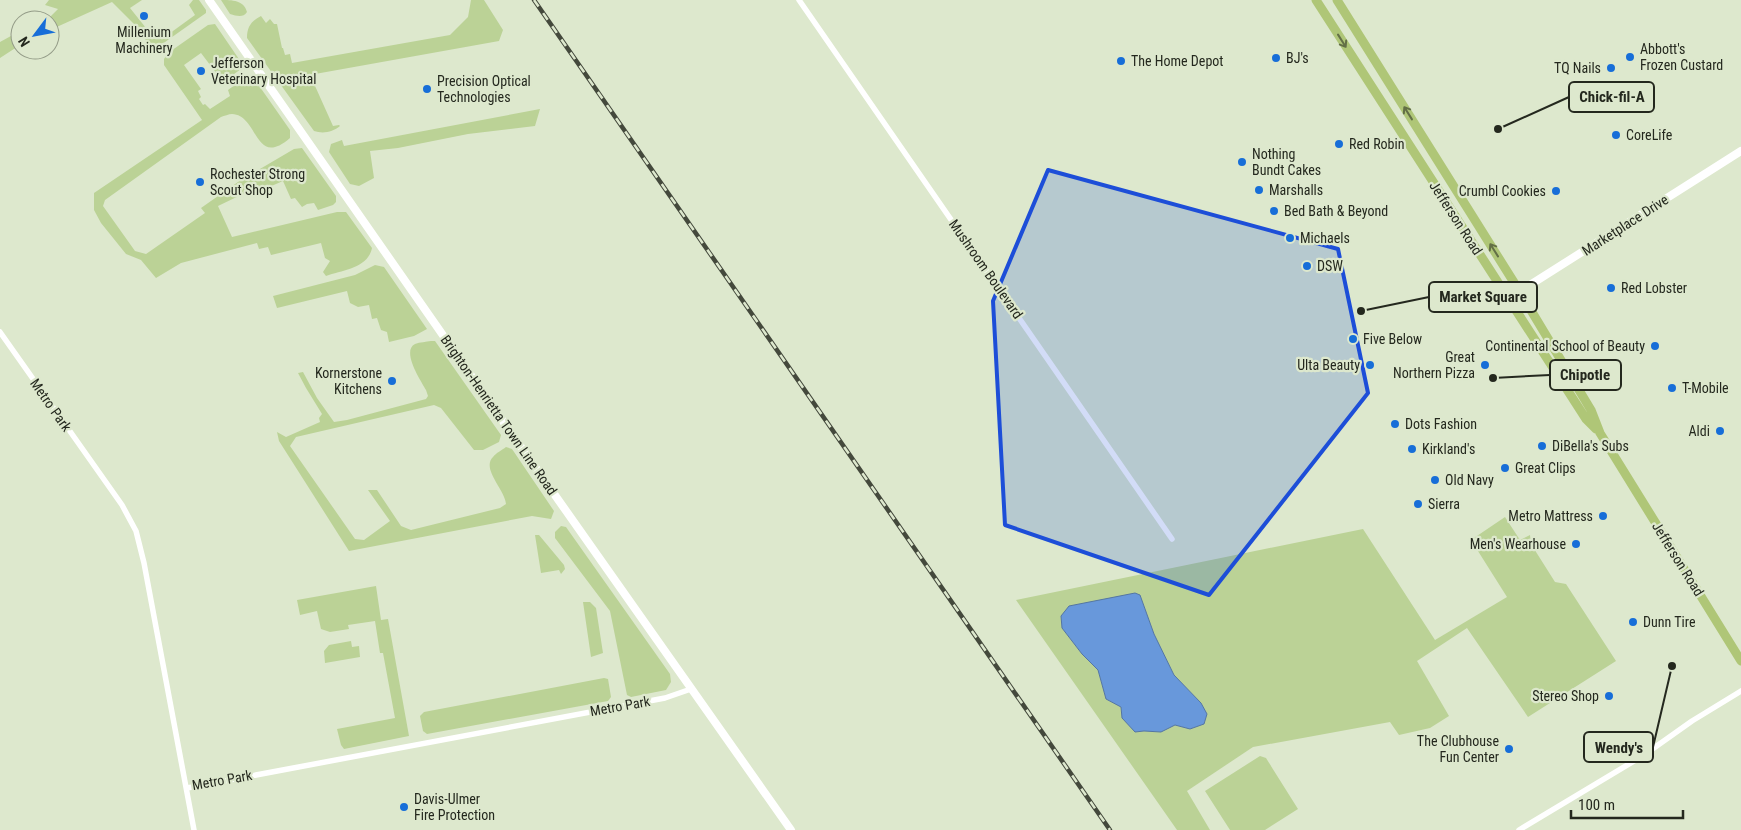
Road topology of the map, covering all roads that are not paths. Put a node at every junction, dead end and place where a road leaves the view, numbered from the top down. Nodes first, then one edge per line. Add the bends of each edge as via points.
1 (209, 0) edge
2 (799, 0) edge
3 (1316, 0) edge
4 (1337, 0) edge
5 (1741, 150) edge
6 (1520, 292) junction
7 (1508, 299) junction
8 (0, 332) edge
9 (1600, 433) junction
10 (1172, 539) dead end
11 (1741, 661) edge
12 (691, 689) junction
13 (1741, 690) edge
14 (187, 788) junction
15 (194, 830) edge
16 (791, 830) edge
17 (1519, 830) edge

1 - 12 street, Brighton-Henrietta Town Line Road
2 - 10 street, Mushroom Boulevard
3 -> 7 main road, Jefferson Road
6 -> 4 main road, Jefferson Road
5 - 6 street, Marketplace Drive
6 - 7 street, Marketplace Drive
6 - 9 main road, Jefferson Road via 1591,410
7 - 9 main road, Jefferson Road via 1586,419
8 - 14 street, Metro Park via 136,531
9 - 11 main road, Jefferson Road
12 - 14 street, Metro Park via 665,698
12 - 16 street, Brighton-Henrietta Town Line Road
13 - 17 street via 1644,755
14 - 15 street

